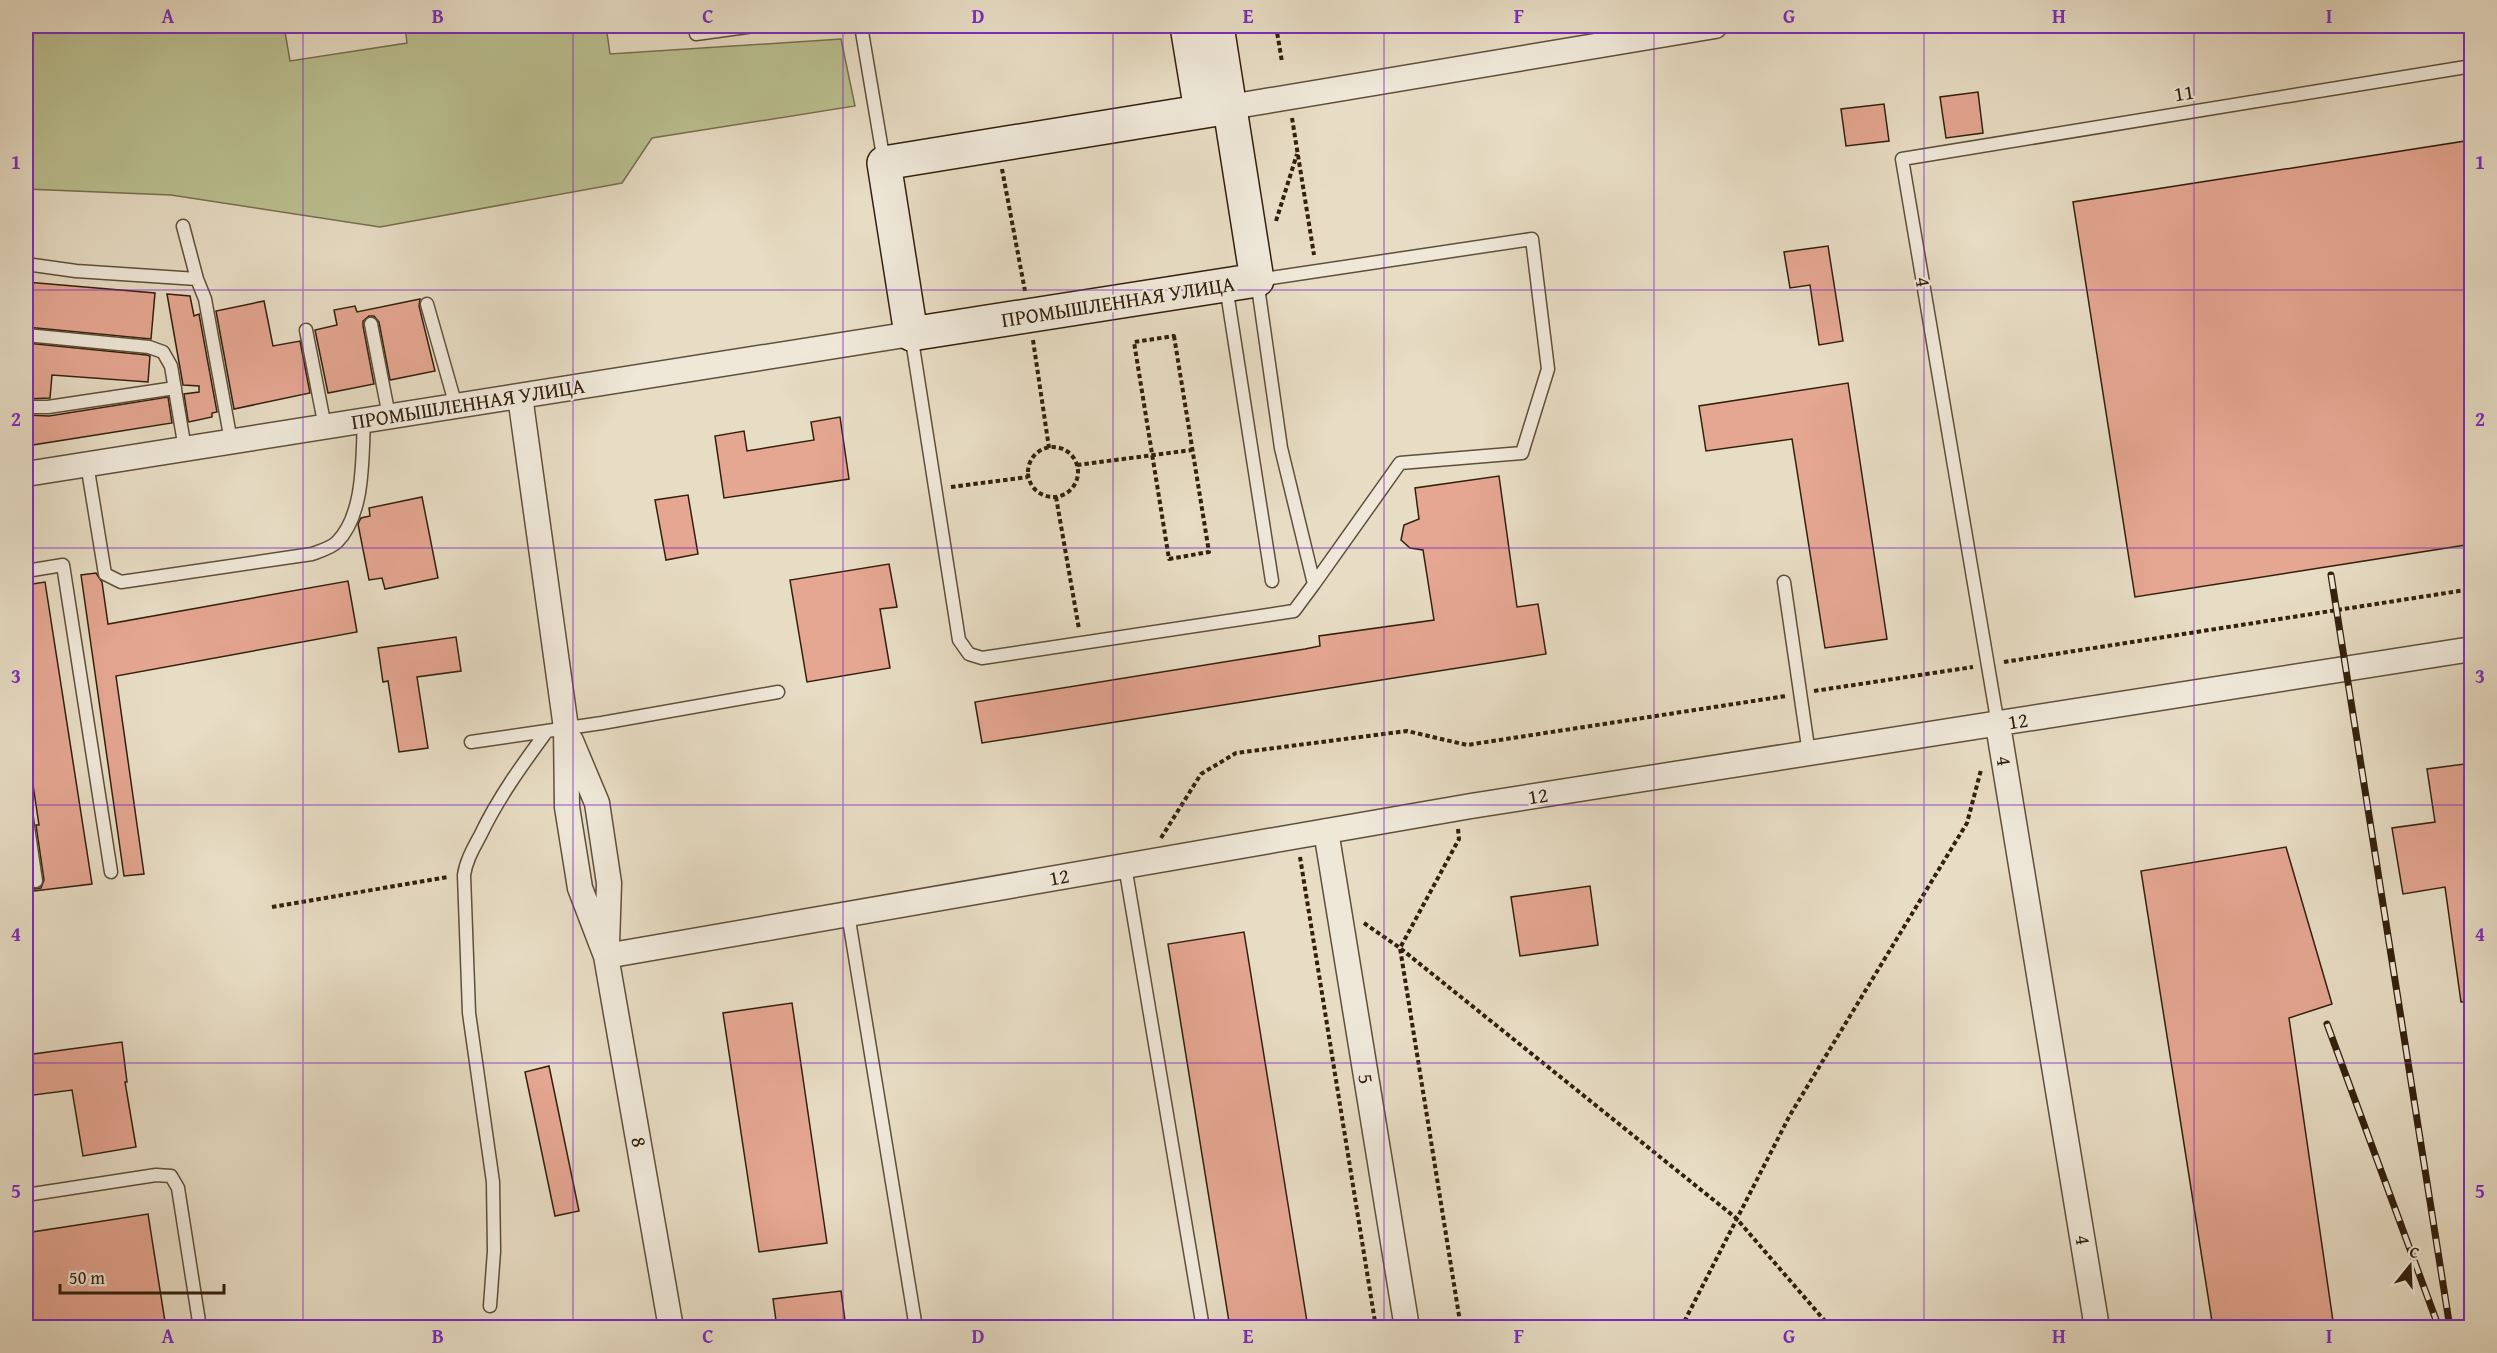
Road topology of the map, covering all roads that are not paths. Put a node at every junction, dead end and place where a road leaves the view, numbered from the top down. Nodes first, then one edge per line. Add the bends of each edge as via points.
1 (754, 26) edge
2 (861, 26) edge
3 (1187, 26) edge
4 (1217, 26) edge
5 (1715, 26) edge
6 (696, 34) dead end
7 (2472, 66) edge
8 (1216, 109) junction
9 (1902, 159) joint
10 (884, 163) junction
11 (183, 226) dead end
12 (26, 264) edge
13 (197, 279) junction
14 (1242, 282) junction
15 (427, 304) dead end
16 (371, 324) dead end
17 (306, 330) dead end
18 (26, 334) edge
19 (911, 334) junction
20 (175, 388) junction
21 (520, 396) junction
22 (456, 406) junction
23 (26, 407) edge
24 (389, 416) junction
25 (364, 420) junction
26 (325, 426) junction
27 (231, 441) junction
28 (184, 449) junction
29 (87, 464) junction
30 (26, 474) edge
31 (26, 571) edge
32 (1272, 581) dead end
33 (1784, 582) dead end
34 (1314, 584) junction
35 (2472, 649) edge
36 (778, 692) dead end
37 (1998, 725) junction
38 (556, 729) junction
39 (471, 742) dead end
40 (1809, 754) junction
41 (26, 813) edge
42 (1326, 831) junction
43 (1135, 864) junction
44 (111, 872) dead end
45 (36, 881) dead end
46 (848, 914) junction
47 (606, 956) junction
48 (26, 1195) edge
49 (490, 1306) dead end
50 (200, 1328) edge
51 (671, 1328) edge
52 (916, 1328) edge
53 (1203, 1328) edge
54 (1407, 1328) edge
55 (2097, 1328) edge

1 - 6 lane
2 - 10 lane
3 - 8 street, ПРОМЫШЛЕННАЯ УЛИЦА
4 - 8 street, ПРОМЫШЛЕННАЯ УЛИЦА
5 - 8 street
7 - 9 lane, 11
8 - 10 street
8 - 14 street, ПРОМЫШЛЕННАЯ УЛИЦА
9 - 37 lane, 4
10 - 19 street
11 - 13 lane
12 - 13 lane
13 - 27 lane via 205,299
14 - 19 street, ПРОМЫШЛЕННАЯ УЛИЦА
14 - 32 lane
14 - 34 lane
14 - 34 lane via 1532,239 1548,369 1522,453 1400,463
15 - 22 lane
16 - 24 lane
17 - 26 lane
18 - 20 lane via 149,346 163,352 171,366
19 - 21 street, ПРОМЫШЛЕННАЯ УЛИЦА
19 - 34 lane via 958,640 969,654 982,658 1294,611
20 - 23 lane
20 - 28 lane
21 - 22 street, ПРОМЫШЛЕННАЯ УЛИЦА
21 - 38 street, 8
22 - 24 street, ПРОМЫШЛЕННАЯ УЛИЦА
24 - 25 street, ПРОМЫШЛЕННАЯ УЛИЦА
25 - 26 street, ПРОМЫШЛЕННАЯ УЛИЦА
25 - 29 lane via 361,484 350,524 336,543 312,554 121,582 105,574
26 - 27 street, ПРОМЫШЛЕННАЯ УЛИЦА
27 - 28 street, ПРОМЫШЛЕННАЯ УЛИЦА
28 - 29 street, ПРОМЫШЛЕННАЯ УЛИЦА
29 - 30 street, ПРОМЫШЛЕННАЯ УЛИЦА
31 - 44 lane via 63,565
33 - 40 lane
35 - 37 street, 12
36 - 38 lane
37 - 40 street, 12
37 - 55 street, 4
38 - 39 lane
38 - 47 street, 8 via 580,888
38 - 49 lane via 512,777 465,865 469,1013 493,1182
40 - 42 street, 12
41 - 45 lane
42 - 43 street, 12
42 - 54 street, 5
43 - 46 street, 12
43 - 53 lane
46 - 47 street, 12
46 - 52 lane
47 - 51 street, 8
48 - 50 lane via 171,1176 178,1188

